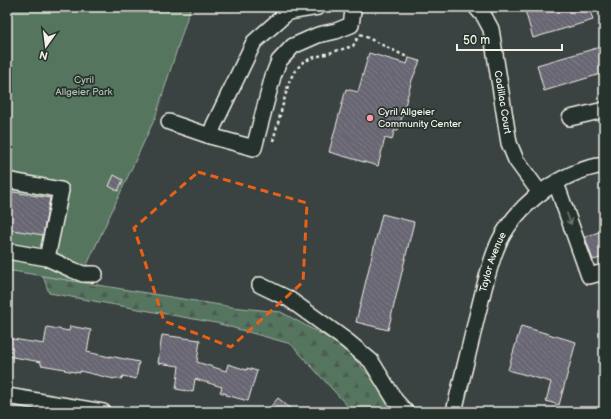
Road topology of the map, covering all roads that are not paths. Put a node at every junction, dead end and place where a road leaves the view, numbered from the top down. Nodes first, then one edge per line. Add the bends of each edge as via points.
1 (318, 7) edge
2 (352, 7) edge
3 (476, 7) edge
4 (604, 110) edge
5 (570, 118) dead end
6 (169, 122) dead end
7 (210, 136) junction
8 (604, 165) edge
9 (7, 180) edge
10 (556, 183) junction
11 (540, 193) junction
12 (7, 251) edge
13 (47, 258) junction
14 (604, 272) edge
15 (95, 274) dead end
16 (260, 285) dead end
17 (7, 396) edge
18 (103, 412) edge
19 (406, 412) edge
20 (454, 412) edge

1 - 7 street via 288,12 254,42
2 - 7 street via 351,25 318,35 294,46 279,61 254,148
3 - 11 street, Cadillac Court via 491,29 509,143 516,160
4 - 5 street
6 - 7 street
8 - 10 street, Taylor Avenue via 583,170
9 - 13 street via 61,190
10 - 11 street, Taylor Avenue
10 -> 14 street via 589,276
11 - 20 street, Taylor Avenue via 525,206 509,226 490,264
12 - 13 street
13 - 15 street via 83,274
16 - 19 street via 289,299 347,340 371,361
17 - 18 street

